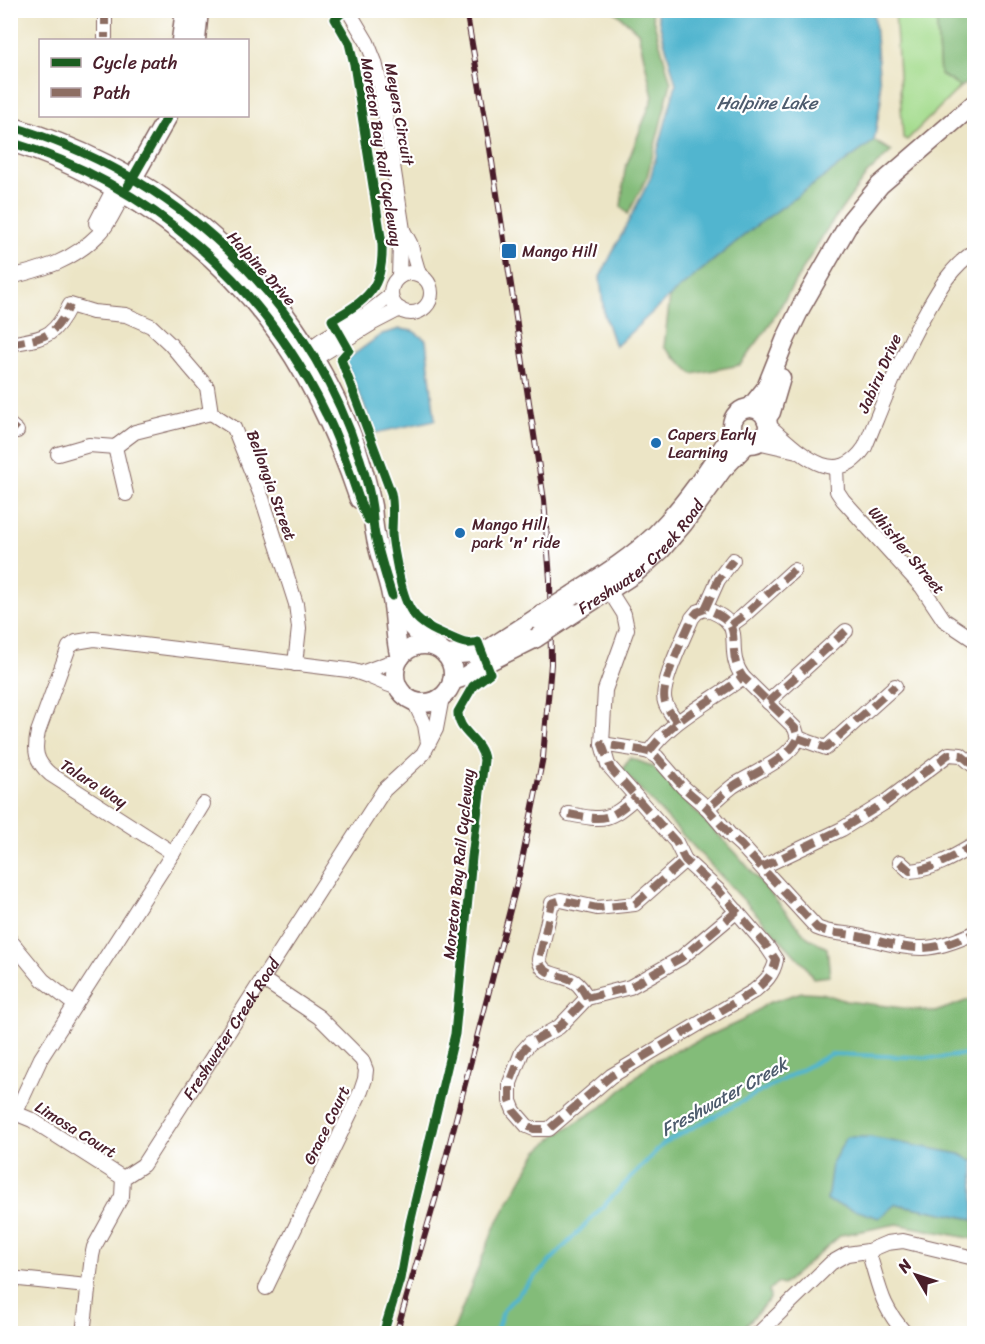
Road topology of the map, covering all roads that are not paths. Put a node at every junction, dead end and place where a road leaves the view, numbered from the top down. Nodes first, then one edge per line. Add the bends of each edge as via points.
1 (105, 10) edge
2 (185, 10) edge
3 (199, 10) edge
4 (348, 10) edge
5 (105, 38) dead end
6 (181, 39) edge
7 (196, 39) edge
8 (975, 104) edge
9 (975, 116) edge
10 (155, 117) edge
11 (167, 117) edge
12 (10, 126) edge
13 (10, 142) edge
14 (128, 174) junction
15 (119, 191) junction
16 (403, 230) junction
17 (975, 252) edge
18 (419, 274) junction
19 (10, 277) edge
20 (399, 277) junction
21 (391, 295) junction
22 (400, 309) junction
23 (10, 344) edge
24 (305, 358) junction
25 (750, 408) junction
26 (211, 413) junction
27 (767, 422) junction
28 (733, 432) junction
29 (752, 443) junction
30 (115, 447) junction
31 (797, 451) junction
32 (58, 454) dead end
33 (836, 467) junction
34 (126, 494) dead end
35 (733, 560) dead end
36 (794, 570) dead end
37 (605, 584) junction
38 (392, 596) junction
39 (705, 609) junction
40 (730, 625) junction
41 (846, 631) dead end
42 (975, 640) edge
43 (429, 645) junction
44 (446, 655) junction
45 (398, 660) junction
46 (295, 664) junction
47 (364, 672) junction
48 (743, 677) junction
49 (452, 681) junction
50 (896, 686) dead end
51 (399, 688) junction
52 (442, 697) junction
53 (414, 701) junction
54 (768, 702) junction
55 (677, 722) junction
56 (798, 738) junction
57 (428, 743) junction
58 (602, 744) junction
59 (649, 752) junction
60 (975, 766) edge
61 (636, 797) junction
62 (203, 804) dead end
63 (707, 808) junction
64 (569, 814) dead end
65 (975, 845) edge
66 (173, 853) junction
67 (685, 860) junction
68 (900, 862) dead end
69 (762, 867) junction
70 (736, 911) junction
71 (975, 933) edge
72 (10, 940) edge
73 (261, 979) junction
74 (587, 998) junction
75 (75, 1005) junction
76 (13, 1112) edge
77 (123, 1178) junction
78 (868, 1251) junction
79 (975, 1258) edge
80 (10, 1278) edge
81 (87, 1286) junction
82 (266, 1288) dead end
83 (83, 1334) edge
84 (758, 1334) edge
85 (906, 1334) edge

1 - 5 street
2 - 6 main road
3 - 7 main road
4 - 16 street, Meyers Circuit via 375,62
8 - 25 main road via 891,174 860,208 801,307 766,388
9 - 27 main road via 886,192 856,229 801,326
10 - 14 main road
11 - 14 main road
12 - 14 main road, Halpine Drive via 71,146
13 - 15 main road, Halpine Drive via 61,160
14 - 15 main road
14 - 24 main road, Halpine Drive via 181,209 235,257 271,297
15 - 19 street via 89,242 77,253 62,263
15 - 24 main road, Halpine Drive via 168,222 222,266
16 - 18 street, Meyers Circuit
16 - 20 street, Meyers Circuit
17 - 33 street, Jabiru Drive via 952,270 911,339 865,447 850,463
18 - 20 street
18 - 22 street via 428,281 432,293 428,305 411,313
20 - 21 street
21 - 22 street
21 - 24 street
22 - 24 street
23 - 26 street via 50,335 70,305 126,315 150,326 170,344 207,387
24 - 38 main road, Halpine Drive via 347,423 372,506
25 - 27 main road via 760,411
25 - 28 main road via 734,417
26 - 30 street via 135,432
26 - 46 street, Bellongia Street via 234,428 262,498 296,604 299,628
27 - 29 main road via 765,435
27 - 31 street
28 - 29 main road via 738,440
28 - 37 main road, Freshwater Creek Road via 695,490
29 - 31 street
29 - 37 main road, Freshwater Creek Road via 722,470 661,550 634,574
30 - 32 street via 89,445
30 - 34 street
31 - 33 street
33 - 42 street, Whistler Street via 837,491 843,500 921,587 944,620
35 - 39 street via 718,580
36 - 40 street
37 - 44 main road, Freshwater Creek Road, bridge via 574,594 484,652
37 - 49 main road, Freshwater Creek Road, bridge via 574,613 536,638
37 - 58 street via 624,614 627,629 605,690
38 - 43 main road, Halpine Drive via 404,617
38 - 45 main road, Halpine Drive
39 - 40 street
39 - 55 street via 693,618 664,690 663,699
40 - 48 street via 733,659
41 - 54 street
43 - 44 main road
43 - 45 main road via 413,647
44 - 49 main road via 451,663
45 - 47 street, Talara Way
45 - 51 main road via 395,671
46 - 47 street, Talara Way
46 - 66 street, Talara Way via 94,639 69,647 35,743 38,761 50,774
47 - 51 street, Talara Way via 385,685
48 - 54 street
48 - 55 street
49 - 52 main road
50 - 56 street via 826,748
51 - 53 main road
52 - 53 main road via 433,702
52 - 57 street, Freshwater Creek Road via 436,729
53 - 57 street
54 - 56 street via 795,728
55 - 59 street
56 - 63 street via 792,748
57 - 73 street, Freshwater Creek Road via 420,758 393,780 374,804
58 - 59 street
58 - 61 street via 610,769
59 - 63 street
60 - 69 street via 961,755 949,754 842,829
61 - 64 street via 607,818
61 - 67 street via 676,842
62 - 66 street
63 - 69 street
65 - 68 street via 918,871 910,871
66 - 75 street
67 - 70 street
67 - 74 street via 635,904 597,908 561,900 552,903 540,965 548,973 573,981
69 - 71 street via 812,924 824,932 920,950 950,945
70 - 74 street via 681,958 630,987
70 - 74 street via 776,960 772,974 741,1000 611,1076 557,1124 549,1129 534,1129 520,1119 510,1101 515,1067 530,1043 559,1027
72 - 75 street via 43,980
73 - 77 street, Freshwater Creek Road via 143,1165
73 - 82 street, Grace Court via 319,1017 362,1060 366,1070 361,1091
75 - 76 street
76 - 77 street, Limosa Court
77 - 81 street via 120,1201 94,1247
78 - 79 street via 903,1241
78 - 84 street via 835,1260
78 - 85 street via 884,1305
80 - 81 street
81 - 83 street

